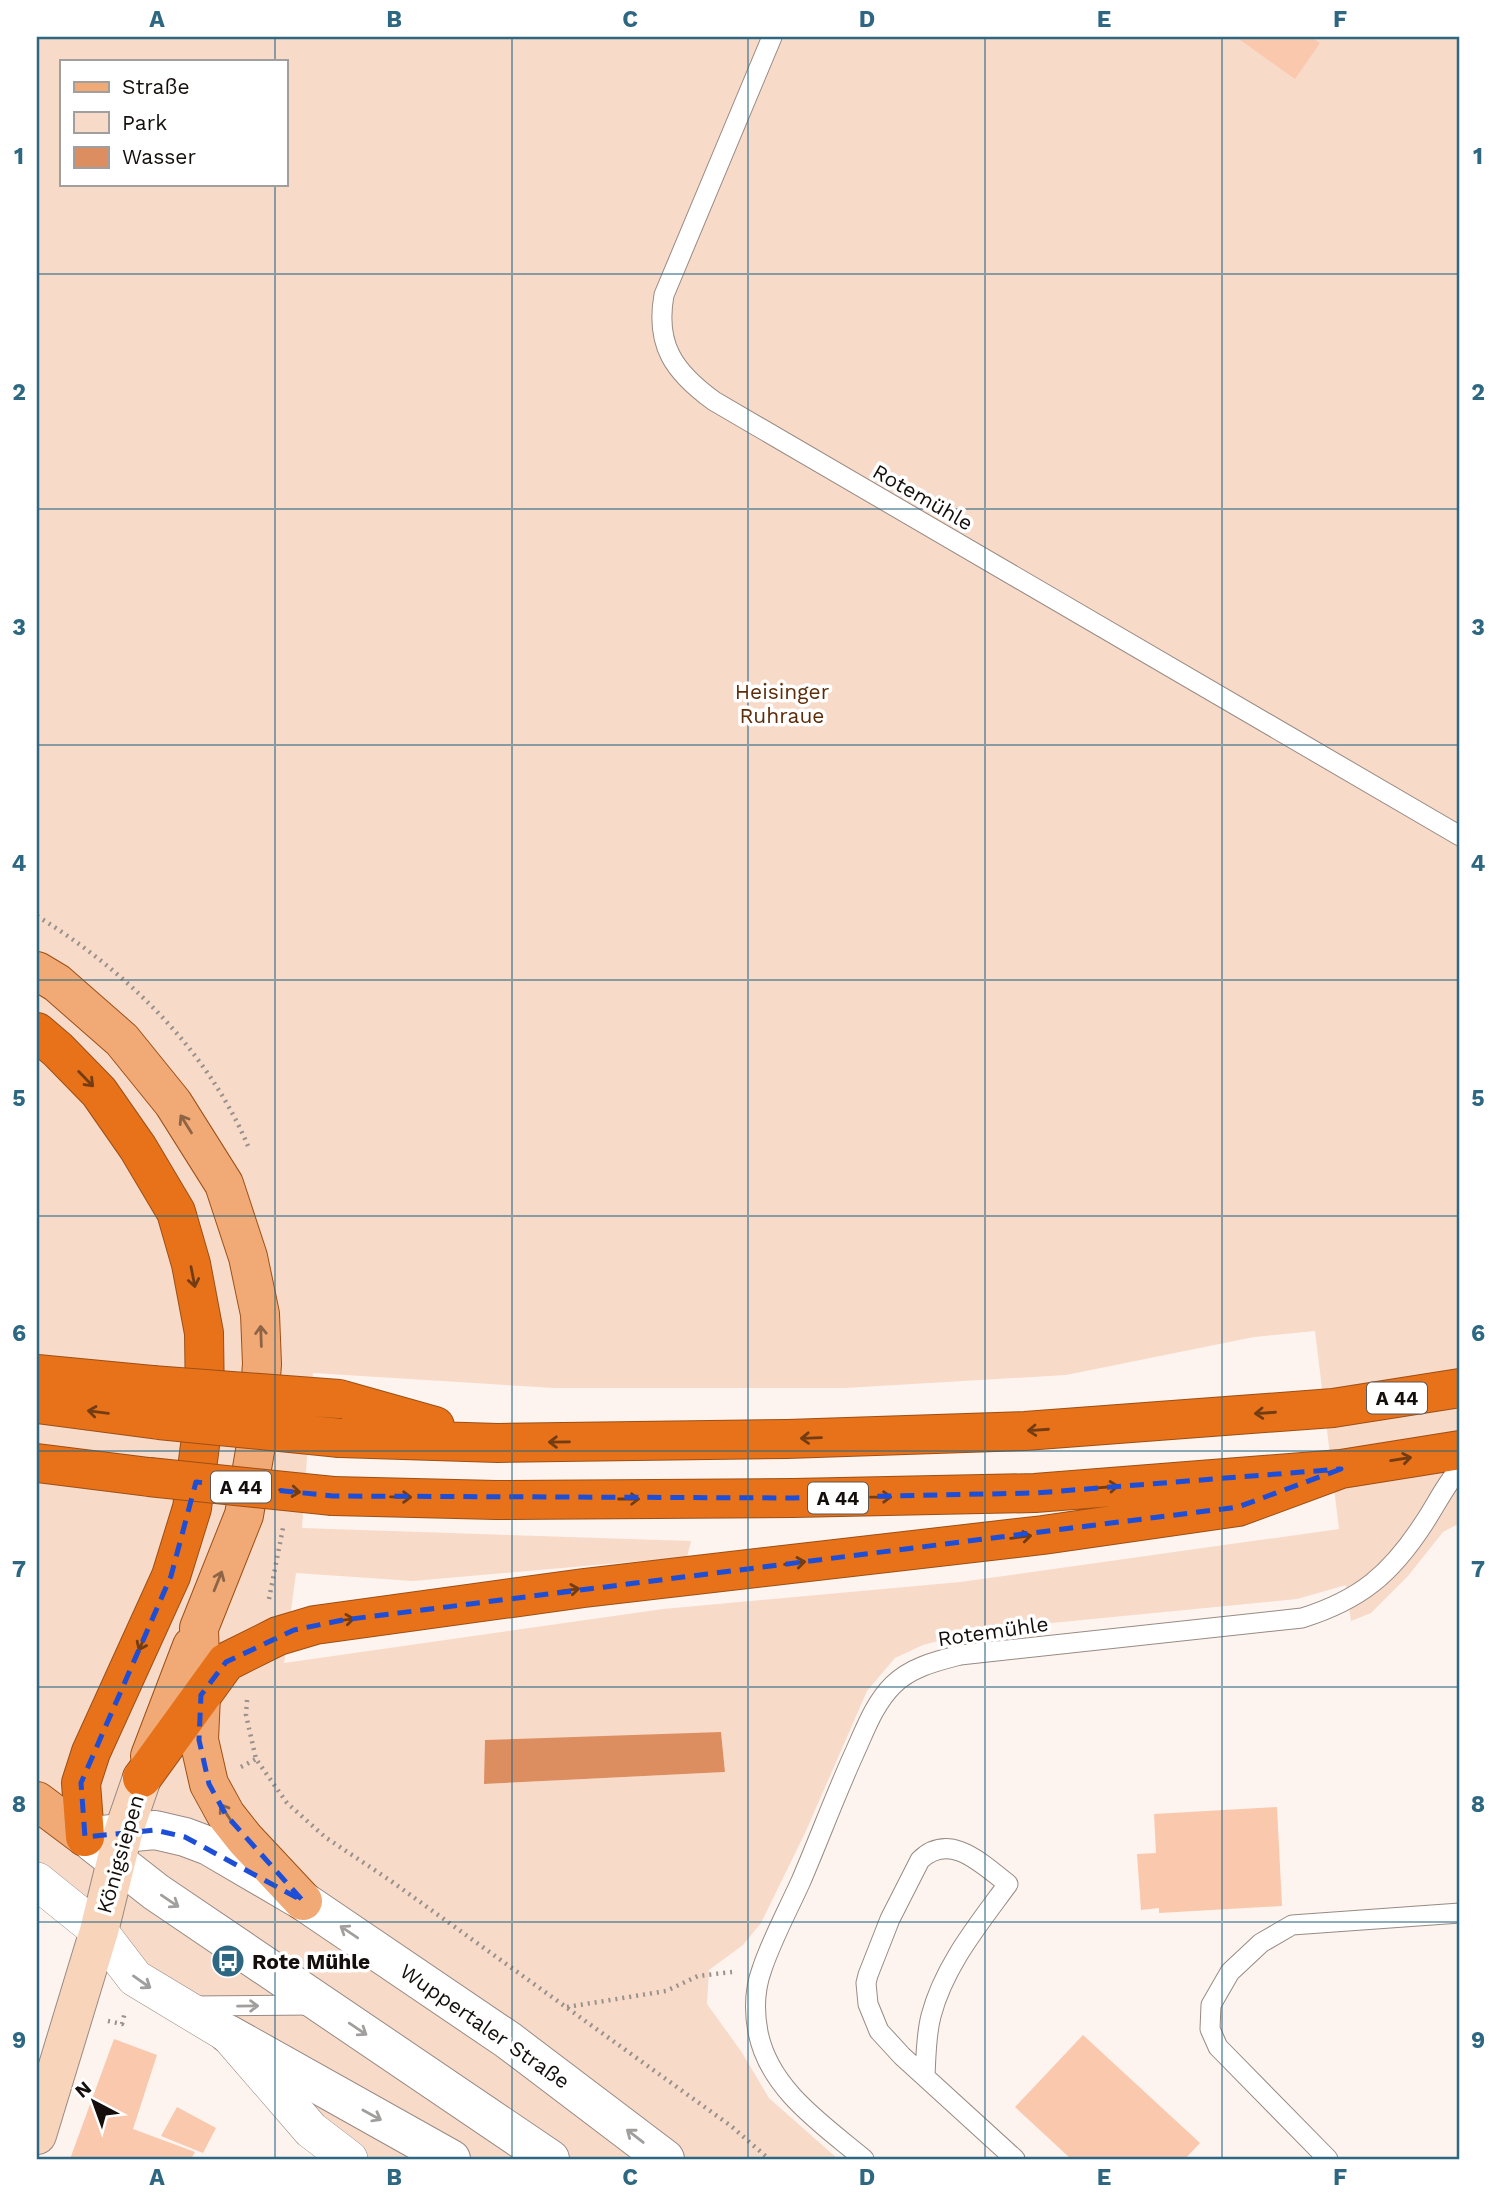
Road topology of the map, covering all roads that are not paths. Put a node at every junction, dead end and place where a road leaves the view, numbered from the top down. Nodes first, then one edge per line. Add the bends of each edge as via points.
1 (772, 37) edge
2 (1460, 836) edge
3 (37, 971) edge
4 (37, 1032) edge
5 (37, 1374) edge
6 (1460, 1388) edge
7 (155, 1402) junction
8 (37, 1404) edge
9 (498, 1443) junction
10 (1460, 1450) edge
11 (37, 1463) edge
12 (1460, 1468) edge
13 (1341, 1469) junction
14 (199, 1628) junction
15 (201, 1695) junction
16 (142, 1778) junction
17 (37, 1801) edge
18 (85, 1837) junction
19 (119, 1846) junction
20 (37, 1881) edge
21 (303, 1901) junction
22 (1460, 1913) edge
23 (99, 1931) junction
24 (322, 2005) junction
25 (180, 2007) junction
26 (228, 2034) junction
27 (925, 2076) junction
28 (37, 2135) edge
29 (349, 2159) edge
30 (451, 2159) edge
31 (550, 2159) edge
32 (665, 2159) edge
33 (864, 2159) edge
34 (1015, 2159) edge
35 (1328, 2159) edge

1 - 2 lane, Rotemühle via 664,295 661,330 684,377 714,401
14 -> 3 main road via 244,1515 256,1445 262,1364 260,1314 248,1257 224,1184 173,1103 122,1040
4 -> 18 highway via 99,1092 176,1212 204,1333 205,1406 192,1508 166,1588 91,1752 81,1783
5 - 7 highway
6 -> 9 highway, A 44 via 1333,1408 1024,1431
7 -> 8 highway, A 44
7 - 9 highway, A 44, bridge via 340,1438
7 - 9 highway, bridge via 340,1399
13 -> 10 highway, A 44
11 -> 13 highway, A 44, bridge via 333,1496 496,1500 1035,1493
12 - 33 lane, Rotemühle via 1391,1568 1332,1609 1302,1618 960,1655 934,1661 894,1684 873,1713 761,1969 755,2007 758,2034 776,2078
15 -> 13 highway via 226,1662 278,1636 314,1625 1238,1507
14 - 15 main road
14 - 16 main road
15 - 16 highway
21 -> 15 main road via 245,1839 209,1784 199,1740
16 - 19 main road, Königsiepen
17 - 18 main road
18 - 19 street
18 - 23 main road, Königsiepen
19 - 21 street, Wuppertaler Straße via 155,1830 186,1837
19 - 23 main road, Königsiepen
19 -> 24 street via 156,1892
20 - 23 street
32 -> 21 street, Wuppertaler Straße via 508,2040
22 - 35 lane via 1292,1925 1261,1943 1230,1972 1211,2005 1210,2029 1218,2047
23 -> 25 street via 135,1978
23 - 28 main road, Königsiepen
25 -> 24 lane
24 -> 31 street
25 - 26 street
26 - 29 street via 312,2130
26 -> 30 street
27 - 27 lane via 930,2017 939,1992 1008,1884 961,1850 949,1847 927,1853 920,1860 890,1919 866,1983 869,2011 880,2031
27 - 34 lane

